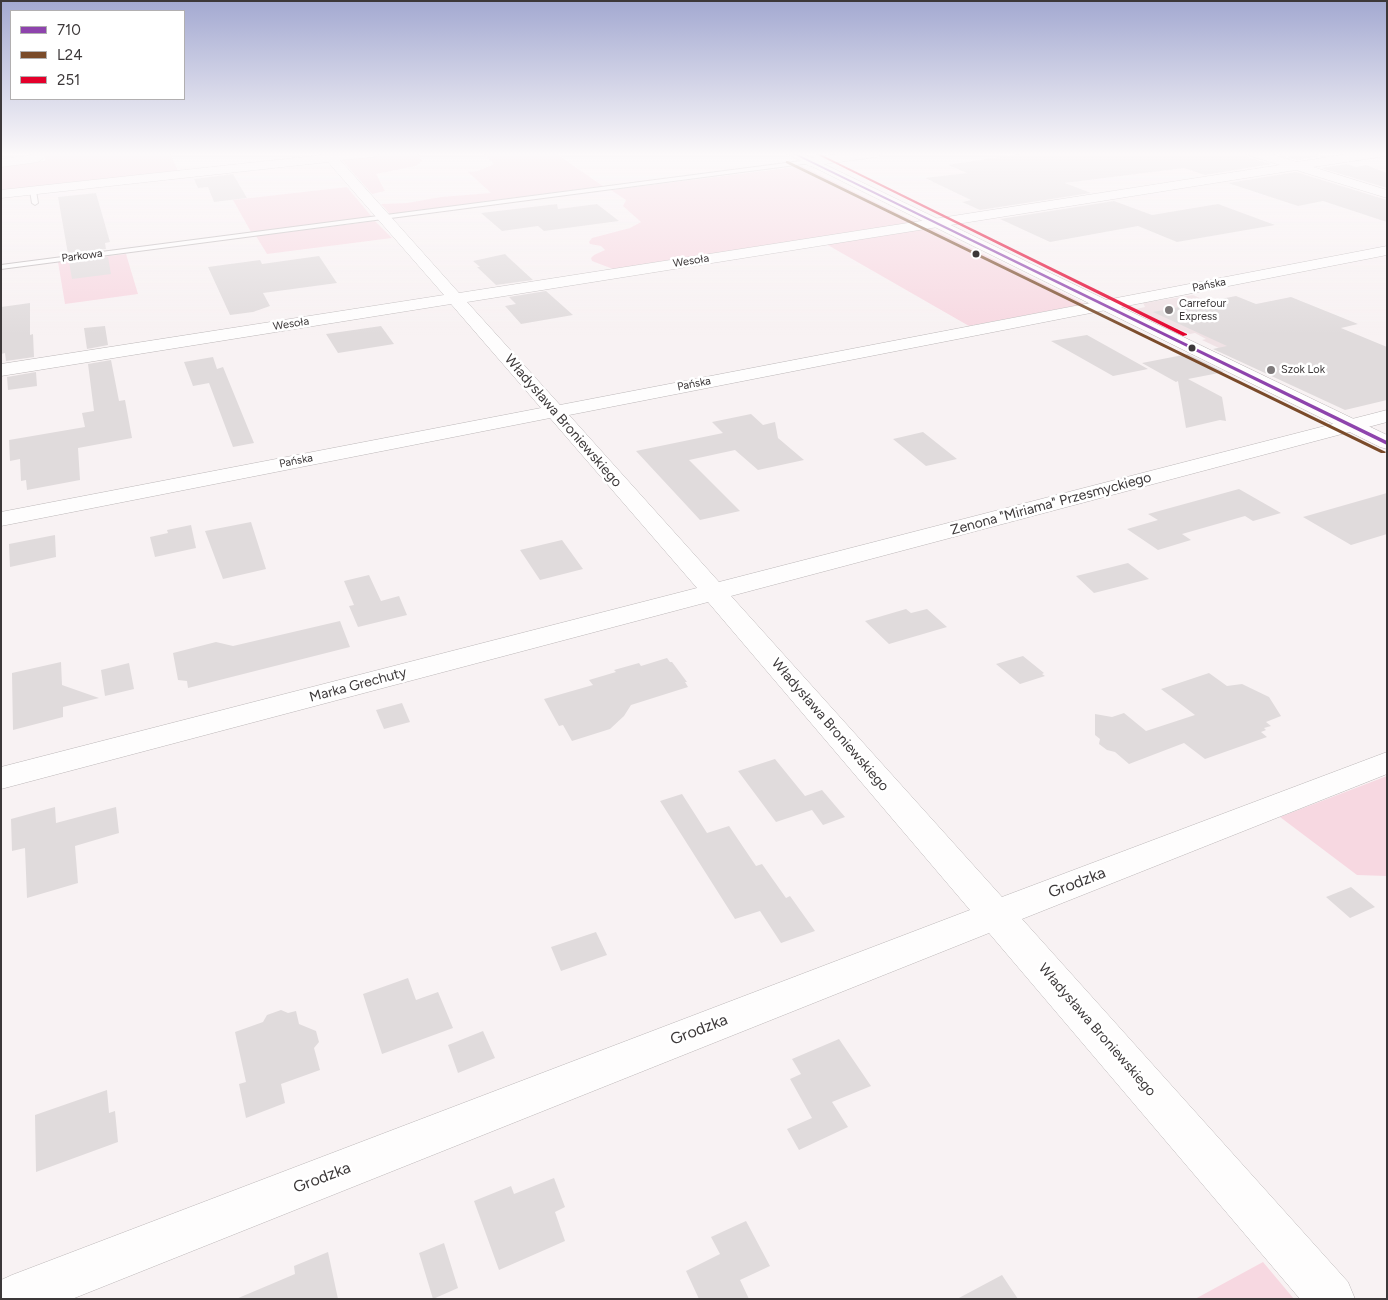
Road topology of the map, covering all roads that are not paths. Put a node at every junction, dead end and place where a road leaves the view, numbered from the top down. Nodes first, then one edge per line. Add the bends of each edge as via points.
1 (381, 214) edge
2 (410, 214) edge
3 (916, 214) edge
4 (987, 214) edge
5 (384, 217) junction
6 (933, 222) junction
7 (1387, 250) edge
8 (1, 267) edge
9 (455, 298) junction
10 (1104, 306) junction
11 (1, 370) edge
12 (554, 411) junction
13 (1387, 416) edge
14 (1350, 425) junction
15 (1387, 443) edge
16 (1, 519) edge
17 (715, 593) junction
18 (1387, 762) edge
19 (1, 778) edge
20 (996, 914) junction
21 (12, 1299) edge
22 (1331, 1299) edge

1 - 5 street, Władysława Broniewskiego
2 - 5 lane, Parkowa
3 - 6 street
4 - 6 street, Wesoła
5 - 8 lane, Parkowa
5 - 9 street, Władysława Broniewskiego
6 - 9 street, Wesoła
6 - 10 street
7 - 10 street, Pańska
9 - 11 street, Wesoła
9 - 12 street, Władysława Broniewskiego
10 - 12 street, Pańska
10 - 14 street
12 - 16 street, Pańska
12 - 17 street, Władysława Broniewskiego
13 - 14 street, Zenona "Miriama" Przesmyckiego
14 - 15 street
14 - 17 street, Zenona "Miriama" Przesmyckiego
17 - 19 street, Marka Grechuty
17 - 20 street, Władysława Broniewskiego
18 - 20 street, Grodzka
20 - 21 street, Grodzka
20 - 22 street, Władysława Broniewskiego

